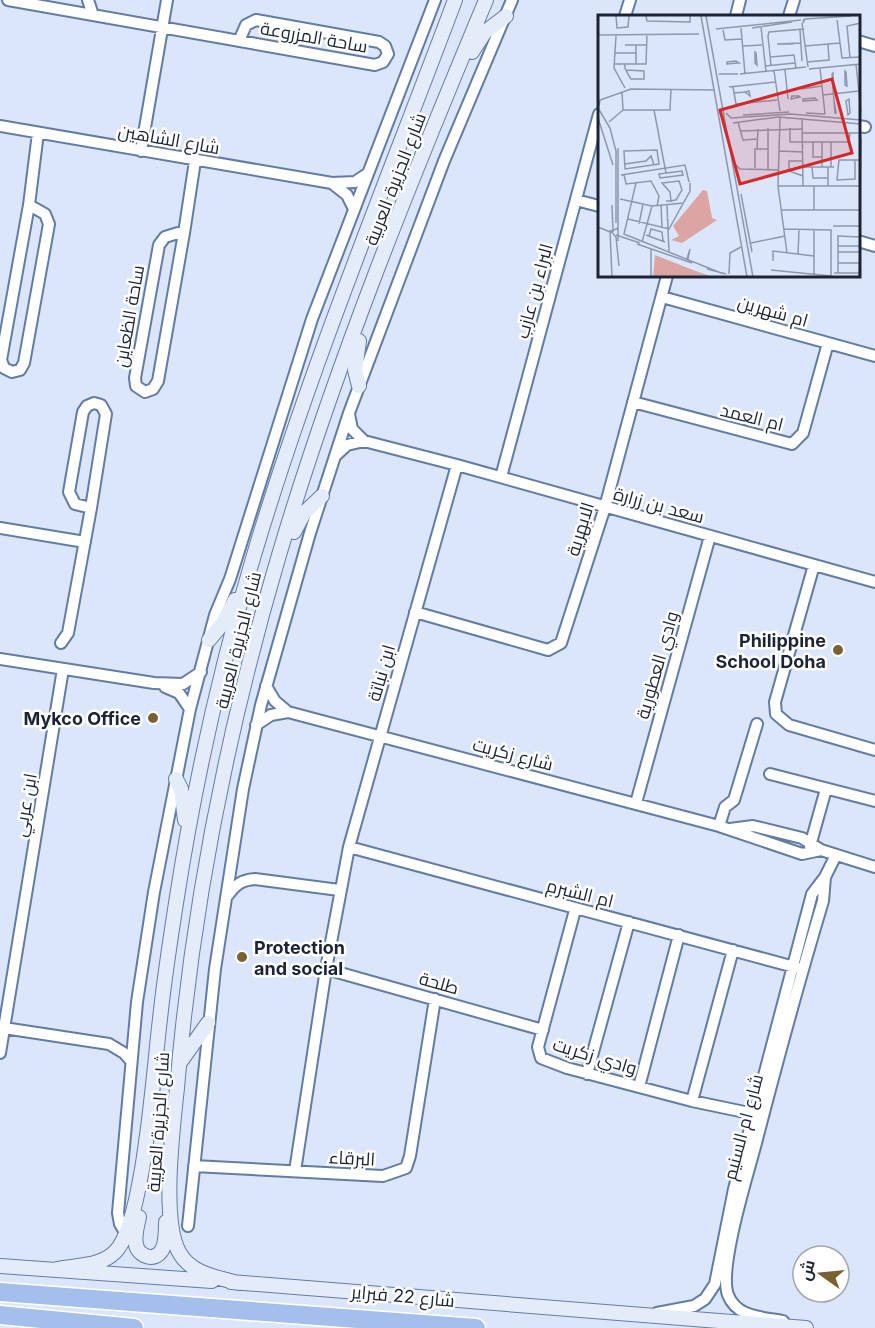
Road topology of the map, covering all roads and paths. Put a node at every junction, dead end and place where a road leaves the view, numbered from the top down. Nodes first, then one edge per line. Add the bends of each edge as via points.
1 (8, 0) edge
2 (88, 0) edge
3 (167, 0) edge
4 (435, 0) edge
5 (455, 0) edge
6 (486, 0) edge
7 (512, 0) edge
8 (630, 0) edge
9 (740, 0) edge
10 (794, 0) edge
11 (93, 15) junction
12 (625, 15) edge
13 (736, 15) edge
14 (789, 15) edge
15 (506, 16) junction
16 (163, 25) junction
17 (239, 41) junction
18 (860, 42) edge
19 (875, 46) edge
20 (456, 71) junction
21 (598, 118) edge
22 (0, 126) edge
23 (38, 133) junction
24 (141, 152) junction
25 (195, 161) junction
26 (368, 173) junction
27 (332, 183) junction
28 (576, 200) junction
29 (29, 205) junction
30 (598, 206) edge
31 (354, 209) junction
32 (184, 233) junction
33 (860, 242) edge
34 (875, 246) edge
35 (667, 278) edge
36 (662, 297) junction
37 (358, 324) junction
38 (828, 343) junction
39 (875, 356) edge
40 (359, 386) junction
41 (633, 402) junction
42 (349, 413) junction
43 (364, 441) junction
44 (334, 456) junction
45 (457, 465) junction
46 (501, 477) junction
47 (322, 496) junction
48 (605, 507) junction
49 (92, 508) junction
50 (0, 528) edge
51 (711, 536) junction
52 (85, 542) junction
53 (279, 556) junction
54 (254, 557) junction
55 (814, 565) junction
56 (875, 582) edge
57 (415, 612) junction
58 (208, 640) junction
59 (61, 644) dead end
60 (0, 659) edge
61 (63, 669) junction
62 (201, 672) junction
63 (154, 683) junction
64 (266, 686) junction
65 (190, 710) junction
66 (288, 712) junction
67 (757, 724) dead end
68 (256, 725) junction
69 (380, 737) junction
70 (875, 750) edge
71 (770, 774) dead end
72 (176, 779) junction
73 (826, 789) junction
74 (875, 801) edge
75 (636, 803) junction
76 (725, 827) junction
77 (811, 842) junction
78 (185, 847) junction
79 (349, 847) junction
80 (821, 850) junction
81 (234, 855) junction
82 (807, 855) junction
83 (836, 855) junction
84 (875, 867) edge
85 (255, 879) junction
86 (339, 891) junction
87 (228, 895) junction
88 (575, 910) junction
89 (628, 922) junction
90 (679, 935) junction
91 (733, 950) junction
92 (326, 969) junction
93 (798, 969) junction
94 (435, 999) junction
95 (208, 1023) junction
96 (4, 1028) junction
97 (543, 1030) junction
98 (133, 1036) junction
99 (109, 1044) junction
100 (0, 1053) edge
101 (131, 1061) junction
102 (179, 1065) junction
103 (587, 1074) junction
104 (639, 1087) junction
105 (692, 1101) junction
106 (754, 1114) junction
107 (147, 1137) junction
108 (171, 1153) junction
109 (194, 1166) junction
110 (294, 1171) junction
111 (188, 1226) dead end
112 (126, 1234) junction
113 (0, 1266) edge
114 (57, 1269) junction
115 (238, 1283) junction
116 (0, 1292) edge
117 (0, 1315) edge
118 (645, 1316) junction
119 (134, 1328) edge
120 (476, 1328) edge
121 (806, 1328) edge
122 (813, 1328) edge

1 - 11 street, ساحة المزروعة
2 - 11 street
3 - 16 street
4 - 26 street, شارع الجزيرة العربية
5 - 54 main road, شارع الجزيرة العربية via 329,336
6 - 20 main road, شارع الجزيرة العربية
7 - 15 street, شارع الجزيرة العربية
8 - 12 street
9 - 13 street
10 - 14 street
11 - 16 street, ساحة المزروعة
15 - 20 main road via 485,32 467,63
15 - 40 street, شارع الجزيرة العربية via 444,161
16 - 17 street, ساحة المزروعة
16 - 24 street
17 - 17 street, ساحة المزروعة via 375,65 388,54 379,42 256,20 246,25
18 - 19 street
20 - 37 main road, شارع الجزيرة العربية
21 - 28 street, البراء بن عازب
22 - 23 street, شارع الشاهين
23 - 24 street, شارع الشاهين
23 - 29 street
24 - 25 street, شارع الشاهين
25 - 27 street, شارع الشاهين
25 - 32 street, ساحة الظعاين
26 - 27 street, شارع الشاهين via 355,183
26 - 31 street, شارع الجزيرة العربية
27 - 31 street via 347,195
28 - 30 street
28 - 46 street, البراء بن عازب
29 - 29 street via 1,360 4,368 12,372 20,370 24,363 49,224 45,214
31 - 58 street, شارع الجزيرة العربية via 312,319
32 - 32 street, ساحة الظعاين via 165,237 159,245 135,378 142,391 151,391 157,384
33 - 34 street
35 - 36 street, الابهرية
36 - 38 street, ام شهرين
36 - 41 street, الابهرية
37 - 40 main road via 355,370
37 - 53 main road, شارع الجزيرة العربية
38 - 39 street, ام شهرين
38 - 41 street, ام العمد via 803,433 792,444
40 - 42 street, شارع الجزيرة العربية
41 - 48 street, الابهرية
42 - 43 street via 352,429
42 - 44 street, شارع الجزيرة العربية
43 - 44 street via 347,445
43 - 45 street, سعد بن زرارة
44 - 47 street, شارع الجزيرة العربية
45 - 46 street, سعد بن زرارة
45 - 57 street, ابن نباتة
46 - 48 street, سعد بن زرارة
47 - 53 main road via 304,513
47 - 64 street, شارع الجزيرة العربية
48 - 51 street, سعد بن زرارة
48 - 57 street, الابهرية via 561,643 555,648 548,650
49 - 49 street via 106,414 101,405 94,403 83,412 69,492 75,504
49 - 52 street
50 - 52 street
51 - 55 street, سعد بن زرارة
51 - 75 street, وادي العطورية
52 - 59 street via 68,633
53 - 102 main road, شارع الجزيرة العربية via 248,671 213,829
54 - 58 main road via 228,615
54 - 78 main road, شارع الجزيرة العربية via 209,728
55 - 56 street, سعد بن زرارة
55 - 70 street via 775,702 776,714 789,725
57 - 69 street, ابن نباتة
58 - 62 street, شارع الجزيرة العربية
60 - 61 street
61 - 63 street
61 - 96 street, ابن عربي
62 - 63 street via 183,684
62 - 65 street, شارع الجزيرة العربية
63 - 65 street via 179,693
64 - 66 street
64 - 68 street, شارع الجزيرة العربية
65 - 72 street, شارع الجزيرة العربية
66 - 68 street via 271,715
66 - 69 street, شارع زكريت
67 - 76 street via 734,800 725,807
68 - 81 street, شارع الجزيرة العربية
69 - 75 street, شارع زكريت
69 - 79 street, ابن نباتة
71 - 73 street
72 - 78 main road via 182,789
72 - 98 street, شارع الجزيرة العربية via 154,892
73 - 74 street
73 - 77 street
75 - 76 street, شارع زكريت
76 - 77 street, شارع زكريت via 753,826
76 - 82 street, شارع زكريت
77 - 80 street, شارع زكريت
77 - 82 street
78 - 107 main road, شارع الجزيرة العربية via 165,973
79 - 86 street, ابن نباتة
79 - 88 street, ام الشبرم
80 - 82 street
80 - 83 street, شارع زكريت
81 - 85 street via 245,874
81 - 87 street, شارع الجزيرة العربية
83 - 84 street, شارع زكريت
83 - 93 street, شارع ام السنيم via 813,894
85 - 86 street
85 - 87 street via 244,880
86 - 92 street, ابن نباتة
87 - 95 street, شارع الجزيرة العربية
88 - 89 street, ام الشبرم
88 - 97 street, وادي زكريت
89 - 90 street, ام الشبرم
89 - 103 street
90 - 91 street, ام الشبرم
90 - 104 street
91 - 93 street, ام الشبرم
91 - 105 street
92 - 94 street, طلحة
92 - 110 street, ابن نباتة
93 - 106 street, شارع ام السنيم
93 - 122 street, شارع ام السنيم via 740,1206 726,1285 731,1300 744,1313
94 - 97 street, طلحة
94 - 110 street, البرقاء via 406,1168 383,1176
95 - 102 main road
95 - 109 street, شارع الجزيرة العربية
96 - 99 street
96 - 100 street, ابن عربي
97 - 103 street, وادي زكريت via 538,1051 544,1060
98 - 99 street
98 - 101 street, شارع الجزيرة العربية
99 - 101 street
101 - 112 street, شارع الجزيرة العربية via 118,1213
102 - 108 main road, شارع الجزيرة العربية
103 - 104 street, وادي زكريت
104 - 105 street, وادي زكريت
105 - 106 street, وادي زكريت
106 - 118 street, شارع ام السنيم via 713,1289 694,1306
107 - 108 main road via 147,1168 135,1239 137,1249 148,1257 160,1253 164,1245
107 - 112 main road, شارع الجزيرة العربية
108 - 115 main road, شارع الجزيرة العربية via 171,1214 179,1253 203,1274
109 - 110 street, البرقاء
109 - 111 street, شارع الجزيرة العربية
112 - 114 main road, شارع الجزيرة العربية via 117,1250 102,1261
113 - 114 main road, شارع 22 فبراير
114 - 115 main road, شارع 22 فبراير
115 - 118 main road, شارع 22 فبراير
116 - 120 highway, شارع 22 فبراير
117 - 119 highway
118 - 121 main road, شارع 22 فبراير

